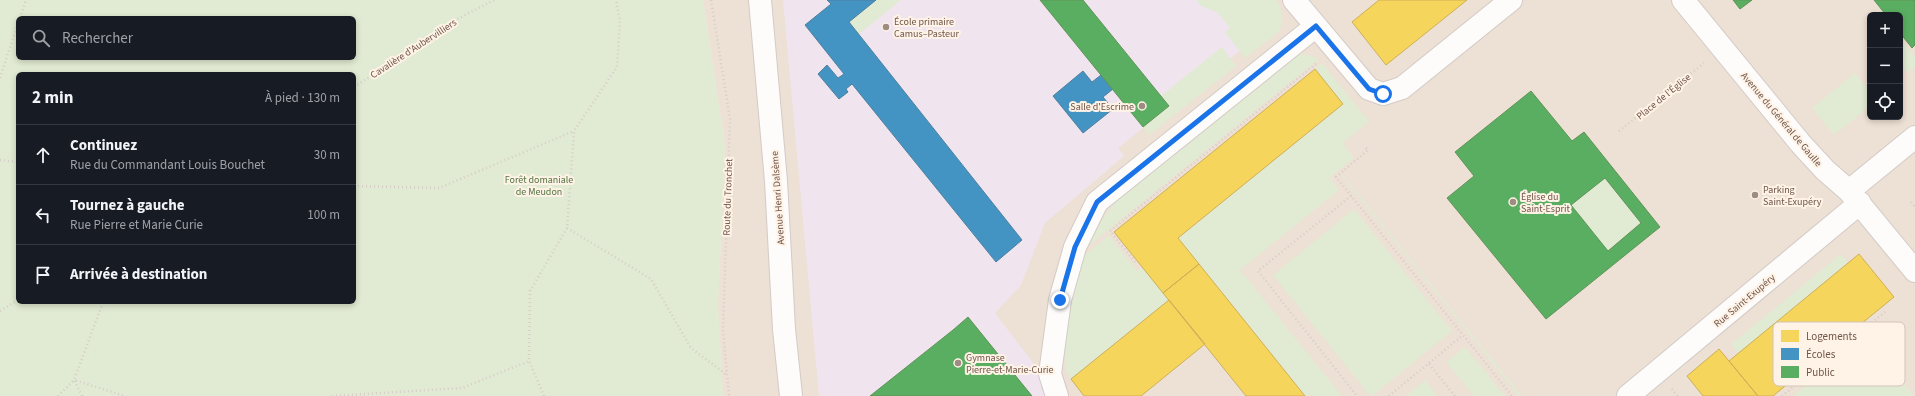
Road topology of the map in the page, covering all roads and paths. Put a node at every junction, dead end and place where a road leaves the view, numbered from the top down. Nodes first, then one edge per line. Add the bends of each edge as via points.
1 (26, 0) edge
2 (494, 0) edge
3 (616, 0) edge
4 (711, 0) edge
5 (760, 0) edge
6 (1294, 0) edge
7 (1511, 0) edge
8 (1683, 0) edge
9 (21, 16) edge
10 (1316, 26) junction
11 (16, 29) edge
12 (1320, 60) dead end
13 (1707, 60) dead end
14 (0, 78) edge
15 (356, 86) edge
16 (574, 131) junction
17 (1619, 131) dead end
18 (1915, 137) edge
19 (1366, 148) dead end
20 (0, 160) edge
21 (16, 162) edge
22 (356, 186) edge
23 (1351, 196) junction
24 (1855, 197) junction
25 (1911, 202) dead end
26 (1915, 207) edge
27 (566, 228) junction
28 (1135, 262) dead end
29 (1915, 271) edge
30 (16, 301) edge
31 (102, 304) edge
32 (0, 311) edge
33 (1885, 312) dead end
34 (1873, 322) edge
35 (1463, 335) junction
36 (529, 360) junction
37 (1429, 364) junction
38 (727, 375) junction
39 (74, 380) junction
40 (1794, 386) edge
41 (58, 396) edge
42 (82, 396) edge
43 (125, 396) edge
44 (332, 396) edge
45 (544, 396) edge
46 (729, 396) edge
47 (791, 396) edge
48 (1057, 396) edge
49 (1357, 396) edge
50 (1389, 396) edge
51 (1455, 396) edge
52 (1512, 396) edge
53 (1628, 396) edge
54 (1782, 396) edge

1 - 9 path
2 - 15 path, Cavalière d'Aubervilliers via 442,27
3 - 16 path via 620,21 616,67
4 - 38 path, Route du Tronchet via 730,119 722,330
5 - 47 street, Avenue Henri Dalsème
6 - 10 street
7 - 10 street via 1402,88 1383,94 1369,89
8 - 24 street, Avenue du Général de Gaulle via 1801,144
10 - 48 street via 1097,202 1075,247 1060,300 1050,374
11 - 14 path
12 - 28 path via 1110,231
13 - 17 path, Place de l’Église
16 - 22 path via 439,188
16 - 27 path
18 - 24 street, Rue Saint-Exupéry
19 - 23 path via 1368,150 1336,177
20 - 21 path
23 - 35 path
23 - 49 path via 1258,271
24 - 29 street, Avenue du Général de Gaulle
24 - 53 street, Rue Saint-Exupéry
25 - 26 path
27 - 36 path via 530,291
27 - 38 path via 651,279 691,348
30 - 32 path
31 - 39 path
33 - 34 path
35 - 37 path
35 - 52 path
36 - 44 path via 462,388
36 - 45 path
37 - 50 path
37 - 51 path
38 - 46 path, Route du Tronchet
39 - 41 path
39 - 42 path
39 - 43 path
40 - 54 path

